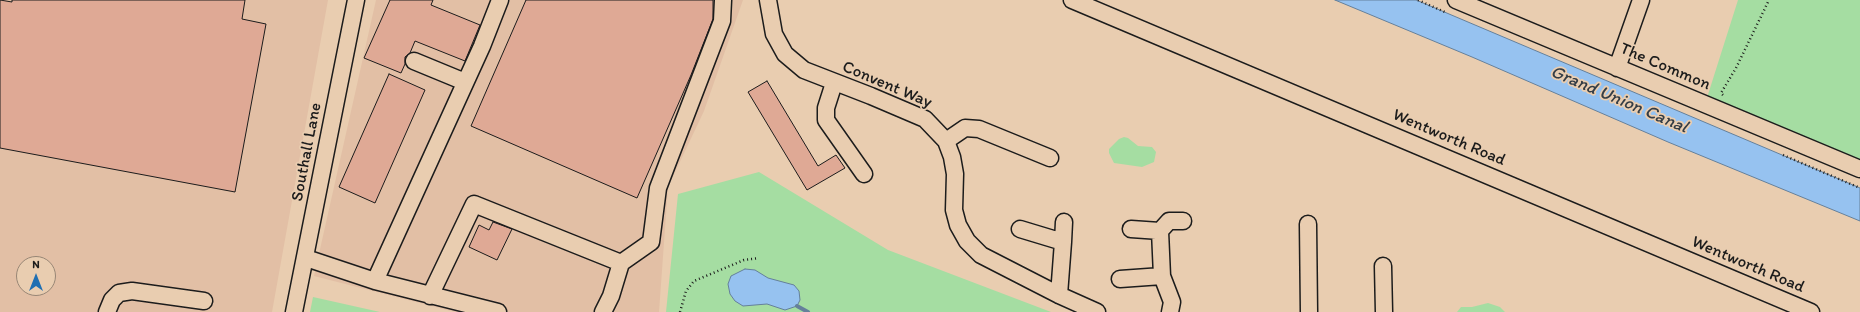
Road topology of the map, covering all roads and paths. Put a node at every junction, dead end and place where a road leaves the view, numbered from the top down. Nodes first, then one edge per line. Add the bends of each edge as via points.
1 (356, 0) edge
2 (500, 0) edge
3 (723, 0) edge
4 (768, 0) edge
5 (1072, 0) edge
6 (1456, 0) edge
7 (1641, 0) edge
8 (1769, 0) edge
9 (414, 61) dead end
10 (1617, 68) junction
11 (465, 82) junction
12 (834, 83) junction
13 (1725, 98) dead end
14 (946, 141) junction
15 (1050, 158) dead end
16 (1860, 169) edge
17 (864, 174) dead end
18 (1183, 221) dead end
19 (1064, 222) dead end
20 (1308, 224) dead end
21 (1020, 230) dead end
22 (1131, 230) dead end
23 (1160, 231) junction
24 (1063, 242) junction
25 (306, 258) junction
26 (759, 258) dead end
27 (621, 263) junction
28 (1383, 266) dead end
29 (1162, 276) junction
30 (1120, 279) dead end
31 (375, 281) junction
32 (1059, 295) junction
33 (430, 296) junction
34 (204, 301) dead end
35 (107, 312) edge
36 (294, 312) edge
37 (498, 312) edge
38 (602, 312) edge
39 (680, 312) edge
40 (1097, 312) edge
41 (1170, 312) edge
42 (1309, 312) edge
43 (1384, 312) edge
44 (1811, 312) edge

1 - 25 street, Southall Lane
2 - 11 street
3 - 27 street via 722,21 658,188 651,242
4 - 12 street, Convent Way via 774,34 785,54 804,70
5 - 44 street, Wentworth Road
6 - 10 street, The Common
7 - 10 street
8 - 13 path via 1721,93
9 - 11 street
10 - 16 street, The Common
11 - 31 street
12 - 14 street, Convent Way via 925,119
12 - 17 street via 826,108 826,120
14 - 15 street via 965,128 979,129
14 - 32 street, Convent Way via 955,174 954,210 958,226 967,241 982,255
18 - 23 street via 1169,221
19 - 24 street
20 - 42 street
21 - 24 street
22 - 23 street
23 - 29 street
24 - 32 street
25 - 31 street
25 - 36 street, Southall Lane
26 - 39 path via 744,260 694,281 686,291
27 - 33 street via 474,204
27 - 38 street via 611,296
28 - 43 street
29 - 30 street
29 - 41 street via 1172,302
31 - 33 street
32 - 40 street, Convent Way
33 - 37 street
34 - 35 street via 132,291 120,293 112,300

